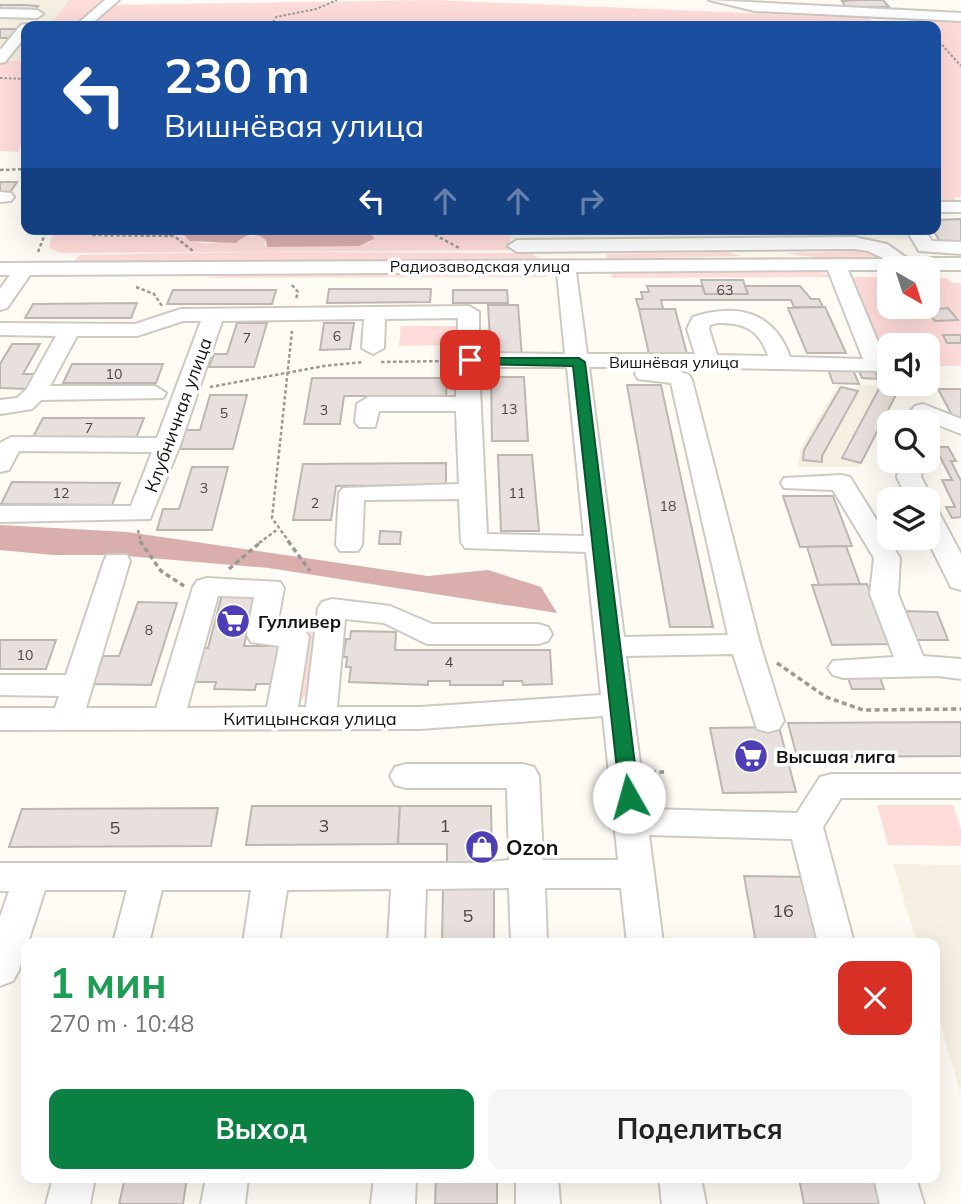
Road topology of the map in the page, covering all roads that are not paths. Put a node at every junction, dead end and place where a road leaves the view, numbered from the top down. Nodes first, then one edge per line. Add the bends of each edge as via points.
1 (49, 0) edge
2 (113, 0) edge
3 (715, 0) edge
4 (898, 0) edge
5 (0, 4) edge
6 (34, 9) junction
7 (0, 13) edge
8 (914, 13) junction
9 (961, 17) edge
10 (29, 21) edge
11 (87, 21) edge
12 (0, 27) edge
13 (21, 27) edge
14 (21, 34) edge
15 (3, 56) edge
16 (961, 206) edge
17 (941, 207) edge
18 (961, 214) edge
19 (941, 215) edge
20 (919, 235) edge
21 (779, 236) edge
22 (602, 237) edge
23 (517, 246) dead end
24 (544, 246) junction
25 (961, 248) edge
26 (894, 256) edge
27 (940, 264) edge
28 (961, 264) edge
29 (835, 265) junction
30 (877, 265) edge
31 (556, 266) junction
32 (0, 269) edge
33 (24, 269) junction
34 (0, 304) edge
35 (375, 314) junction
36 (214, 315) junction
37 (0, 329) edge
38 (70, 329) junction
39 (371, 357) road end
40 (470, 360) junction
41 (708, 360) junction
42 (782, 364) junction
43 (580, 367) junction
44 (35, 393) junction
45 (155, 393) dead end
46 (467, 404) junction
47 (0, 407) edge
48 (940, 418) edge
49 (368, 422) dead end
50 (961, 427) edge
51 (169, 445) junction
52 (0, 465) edge
53 (793, 483) dead end
54 (472, 491) junction
55 (0, 514) edge
56 (940, 538) edge
57 (599, 544) junction
58 (349, 545) dead end
59 (117, 561) dead end
60 (961, 581) edge
61 (538, 634) dead end
62 (745, 644) junction
63 (612, 647) junction
64 (913, 667) junction
65 (843, 668) dead end
66 (961, 669) edge
67 (0, 685) edge
68 (78, 686) junction
69 (619, 706) junction
70 (281, 718) junction
71 (320, 718) junction
72 (0, 719) edge
73 (168, 719) junction
74 (67, 720) junction
75 (768, 721) dead end
76 (405, 776) dead end
77 (961, 786) edge
78 (632, 822) junction
79 (806, 825) junction
80 (527, 874) junction
81 (634, 874) junction
82 (271, 875) junction
83 (410, 875) junction
84 (16, 876) edge
85 (148, 876) junction
86 (132, 938) edge
87 (262, 938) edge
88 (406, 938) edge
89 (529, 938) edge
90 (644, 938) edge
91 (835, 938) edge
92 (0, 970) edge
93 (73, 1183) edge
94 (226, 1183) edge
95 (395, 1183) edge
96 (537, 1183) edge
97 (681, 1183) edge
98 (896, 1183) edge
99 (68, 1204) edge
100 (223, 1204) edge
101 (394, 1204) edge
102 (538, 1204) edge
103 (684, 1204) edge
104 (902, 1204) edge

1 - 6 street
2 - 11 street
3 - 8 street via 755,7
4 - 8 street
5 - 6 street
6 - 7 street
6 - 10 street
8 - 9 street
12 - 13 street
14 - 15 street
16 - 17 street
18 - 19 street
20 - 25 street via 926,247
21 - 22 street
21 - 26 street via 867,244
22 - 24 street
23 - 24 street
24 - 31 street
27 - 28 street, Радиозаводская улица
29 - 30 street, Радиозаводская улица
29 - 31 street, Радиозаводская улица
29 - 42 street, Вишнёвая улица via 877,366
31 - 33 street, Радиозаводская улица
31 - 43 street
32 - 33 street, Радиозаводская улица
33 - 34 street
35 - 36 street
35 - 39 street
35 - 40 street via 469,312
36 - 38 street via 181,315 137,330
36 - 51 street, Клубничная улица
37 - 38 street
38 - 44 street
40 - 43 street, Вишнёвая улица
40 - 46 street
41 - 42 street, Вишнёвая улица
41 - 42 street via 698,329 700,321 712,316 759,326 770,334
41 - 43 street, Вишнёвая улица
43 - 57 street
43 - 62 street via 669,374 681,380
44 - 45 street
44 - 47 street via 24,404
46 - 49 street via 368,404
46 - 54 street
48 - 50 street
51 - 52 street via 11,444
51 - 55 street, Клубничная улица via 141,514
53 - 64 street via 841,482 887,558 884,594
54 - 57 street via 474,542
54 - 58 street via 352,493
56 - 60 street
57 - 63 street
59 - 68 street
61 - 71 street via 427,634 390,615 332,608
62 - 63 street
62 - 75 street
63 - 69 street
64 - 65 street
64 - 66 street
67 - 68 street
68 - 74 street
69 - 71 street, Китицынская улица via 420,718
69 - 78 street
70 - 71 street, Китицынская улица
70 - 73 street, Китицынская улица
70 - 73 street via 295,637 261,635 270,589 207,587
72 - 74 street, Китицынская улица
73 - 74 street, Китицынская улица
76 - 80 street via 523,776
77 - 79 street via 832,786
78 - 79 street
78 - 81 street
79 - 91 street
80 - 81 street
80 - 83 street
80 - 89 street
81 - 90 street
82 - 83 street
82 - 85 street
82 - 87 street
83 - 88 street
84 - 85 street
84 - 92 street
85 - 86 street
93 - 99 street
94 - 100 street
95 - 101 street
96 - 102 street
97 - 103 street
98 - 104 street

